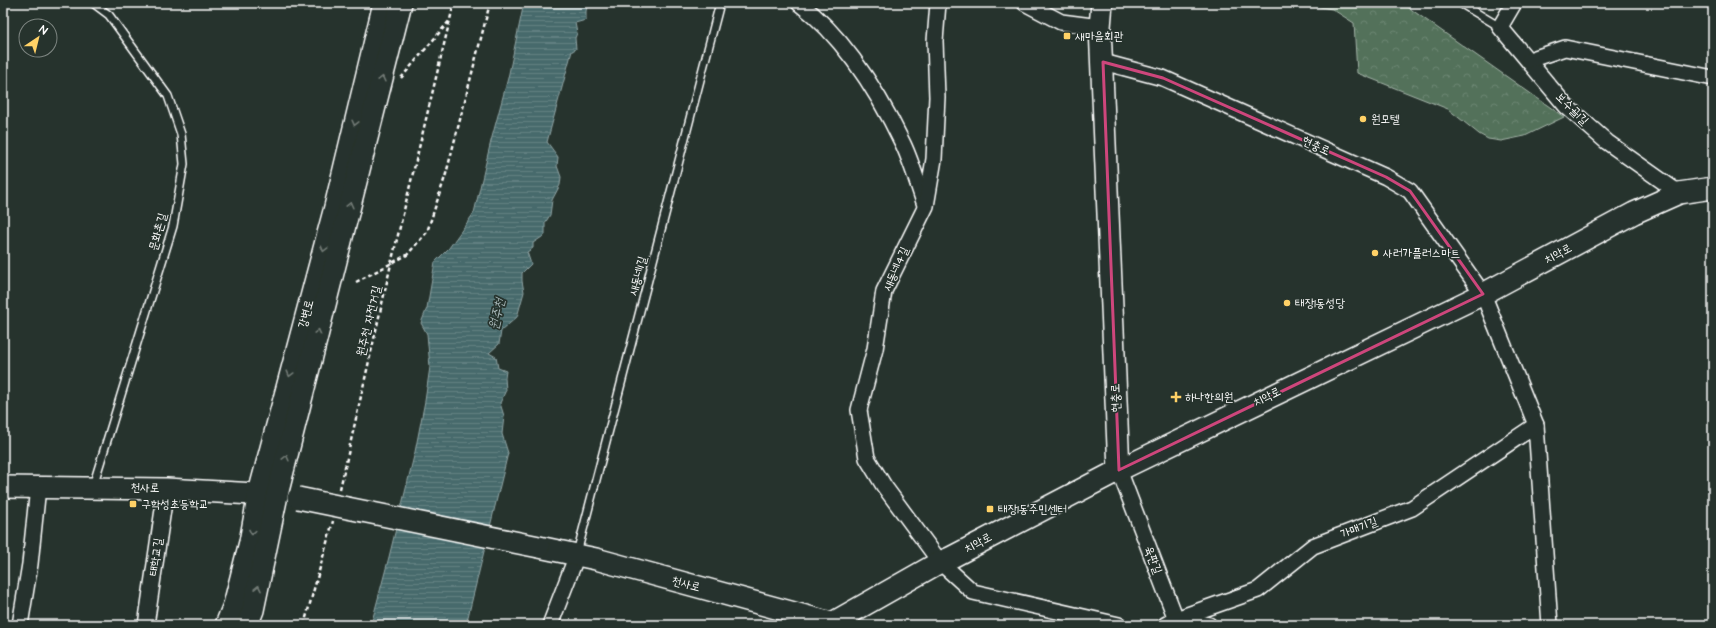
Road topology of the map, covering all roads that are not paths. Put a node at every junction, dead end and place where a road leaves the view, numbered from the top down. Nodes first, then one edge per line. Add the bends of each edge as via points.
1 (93, 3) edge
2 (384, 3) edge
3 (401, 3) edge
4 (720, 3) edge
5 (799, 3) edge
6 (938, 3) edge
7 (1025, 3) edge
8 (1102, 3) edge
9 (1460, 3) edge
10 (1514, 3) edge
11 (1100, 28) junction
12 (1500, 28) junction
13 (1529, 60) junction
14 (1102, 62) junction
15 (1713, 78) edge
16 (1713, 188) edge
17 (1679, 193) junction
18 (926, 206) junction
19 (1483, 294) junction
20 (1536, 425) junction
21 (1119, 470) junction
22 (3, 487) edge
23 (38, 487) junction
24 (93, 487) junction
25 (166, 489) junction
26 (268, 494) junction
27 (576, 556) junction
28 (940, 562) junction
29 (253, 618) edge
30 (1170, 622) edge
31 (830, 624) edge
32 (20, 625) edge
33 (146, 625) edge
34 (226, 625) edge
35 (550, 625) edge
36 (1119, 625) edge
37 (1209, 625) edge
38 (1550, 625) edge

1 - 24 lane, 문화촌길 via 109,14 168,96 181,134 184,164 172,226
2 -> 26 street, 강변로
26 -> 3 street, 강변로
4 - 27 lane, 새동네1길
5 - 18 street via 817,17 845,49 877,97 904,145
6 - 18 street, 새동네4길 via 935,41 937,97 934,159
7 - 11 street via 1061,22
8 - 11 street, 현충로
9 - 12 lane
10 - 12 street
11 - 14 street, 현충로
12 - 13 street, 보수골1길
13 - 15 street via 1565,48
13 - 17 street, 보수골1길 via 1566,106 1607,142
14 - 19 street, 현충로 via 1163,78 1386,177 1410,191
14 - 21 street, 현충로
16 - 17 street, 치악로
17 - 19 street, 치악로 via 1634,213
18 - 28 street, 새동네4길 via 884,291 875,349 859,410 867,458 884,486
19 - 20 street
19 - 21 street, 치악로
20 - 30 street, 가매기길 via 1412,508 1313,546 1258,590
20 - 38 street
21 - 28 street, 치악로
21 - 30 street, 육판길
22 - 23 street, 천사로
23 - 24 street, 천사로
23 - 32 street via 30,564
24 - 25 street, 천사로
25 - 26 street, 천사로
25 - 33 street, 태학교길
26 - 27 street, 천사로, bridge
29 -> 26 street, 강변로
26 -> 34 street, 강변로 via 250,542 234,605
27 - 31 street, 천사로 via 596,559
27 - 35 street
28 - 31 street, 치악로
28 - 36 street, 새동네4길 via 974,592
30 - 37 street

